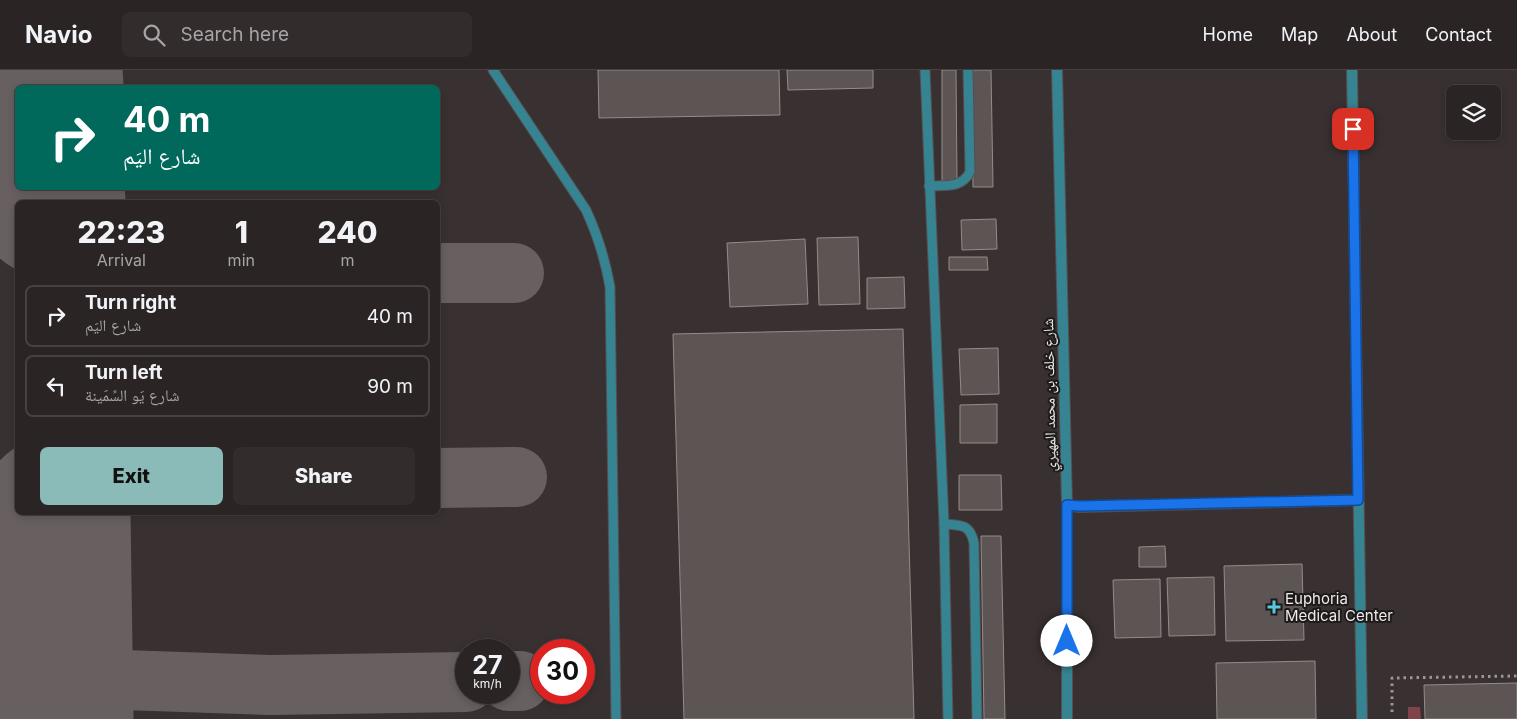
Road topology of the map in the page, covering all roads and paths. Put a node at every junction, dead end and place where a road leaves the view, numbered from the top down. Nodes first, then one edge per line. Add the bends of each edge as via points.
1 (493, 70) edge
2 (925, 70) edge
3 (968, 70) edge
4 (1057, 70) edge
5 (1352, 70) edge
6 (929, 186) junction
7 (1358, 500) junction
8 (1067, 505) junction
9 (944, 524) junction
10 (1517, 676) edge
11 (1392, 712) dead end
12 (616, 719) edge
13 (948, 719) edge
14 (977, 719) edge
15 (1067, 719) edge
16 (1362, 719) edge

1 - 12 lane via 586,210 605,260 610,287
2 - 6 lane
3 - 6 lane via 970,172 956,185
4 - 8 street, شارع خلف بن محمد المهيري
5 - 7 street
6 - 9 lane
7 - 8 street
7 - 16 street
8 - 15 street, شارع خلف بن محمد المهيري
9 - 13 lane
9 - 14 lane via 965,527 974,543
10 - 11 path via 1392,678

